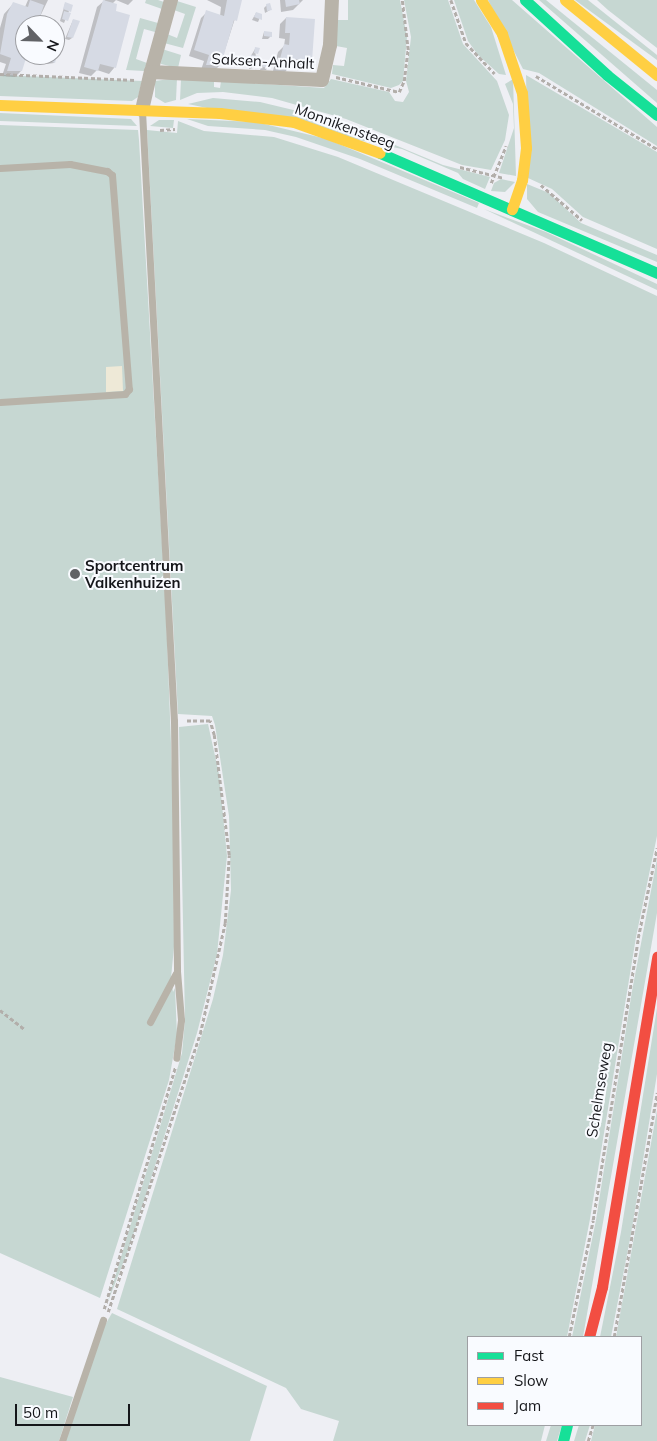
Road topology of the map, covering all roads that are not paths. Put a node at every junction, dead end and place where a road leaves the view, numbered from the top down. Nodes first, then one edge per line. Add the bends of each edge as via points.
1 (172, 0) edge
2 (332, 0) edge
3 (481, 0) edge
4 (526, 0) edge
5 (565, 0) edge
6 (657, 75) edge
7 (150, 76) junction
8 (0, 105) edge
9 (142, 110) junction
10 (657, 115) edge
11 (0, 168) edge
12 (512, 209) junction
13 (657, 273) edge
14 (0, 402) edge
15 (657, 957) edge
16 (177, 970) junction
17 (150, 1022) dead end
18 (176, 1058) road end
19 (103, 1320) road end
20 (589, 1336) edge
21 (567, 1426) edge
22 (62, 1441) edge
23 (563, 1441) edge

1 - 7 street
2 - 7 street, Saksen-Anhalt via 325,76 318,82
3 - 12 main road via 502,34 518,74 525,112 526,148 522,180
4 - 10 main road via 592,62
5 - 6 main road
7 - 9 street
8 - 9 main road, Monnikensteeg
9 - 12 main road, Monnikensteeg via 249,115 301,124 348,139
9 - 16 lane via 170,613 177,796
11 - 14 lane via 70,164 107,171 112,176 129,389 125,394
12 - 13 main road, Monnikensteeg
15 - 20 main road via 602,1287
16 - 17 lane via 167,995
16 - 18 lane via 181,1020
19 - 22 lane
21 - 23 main road

